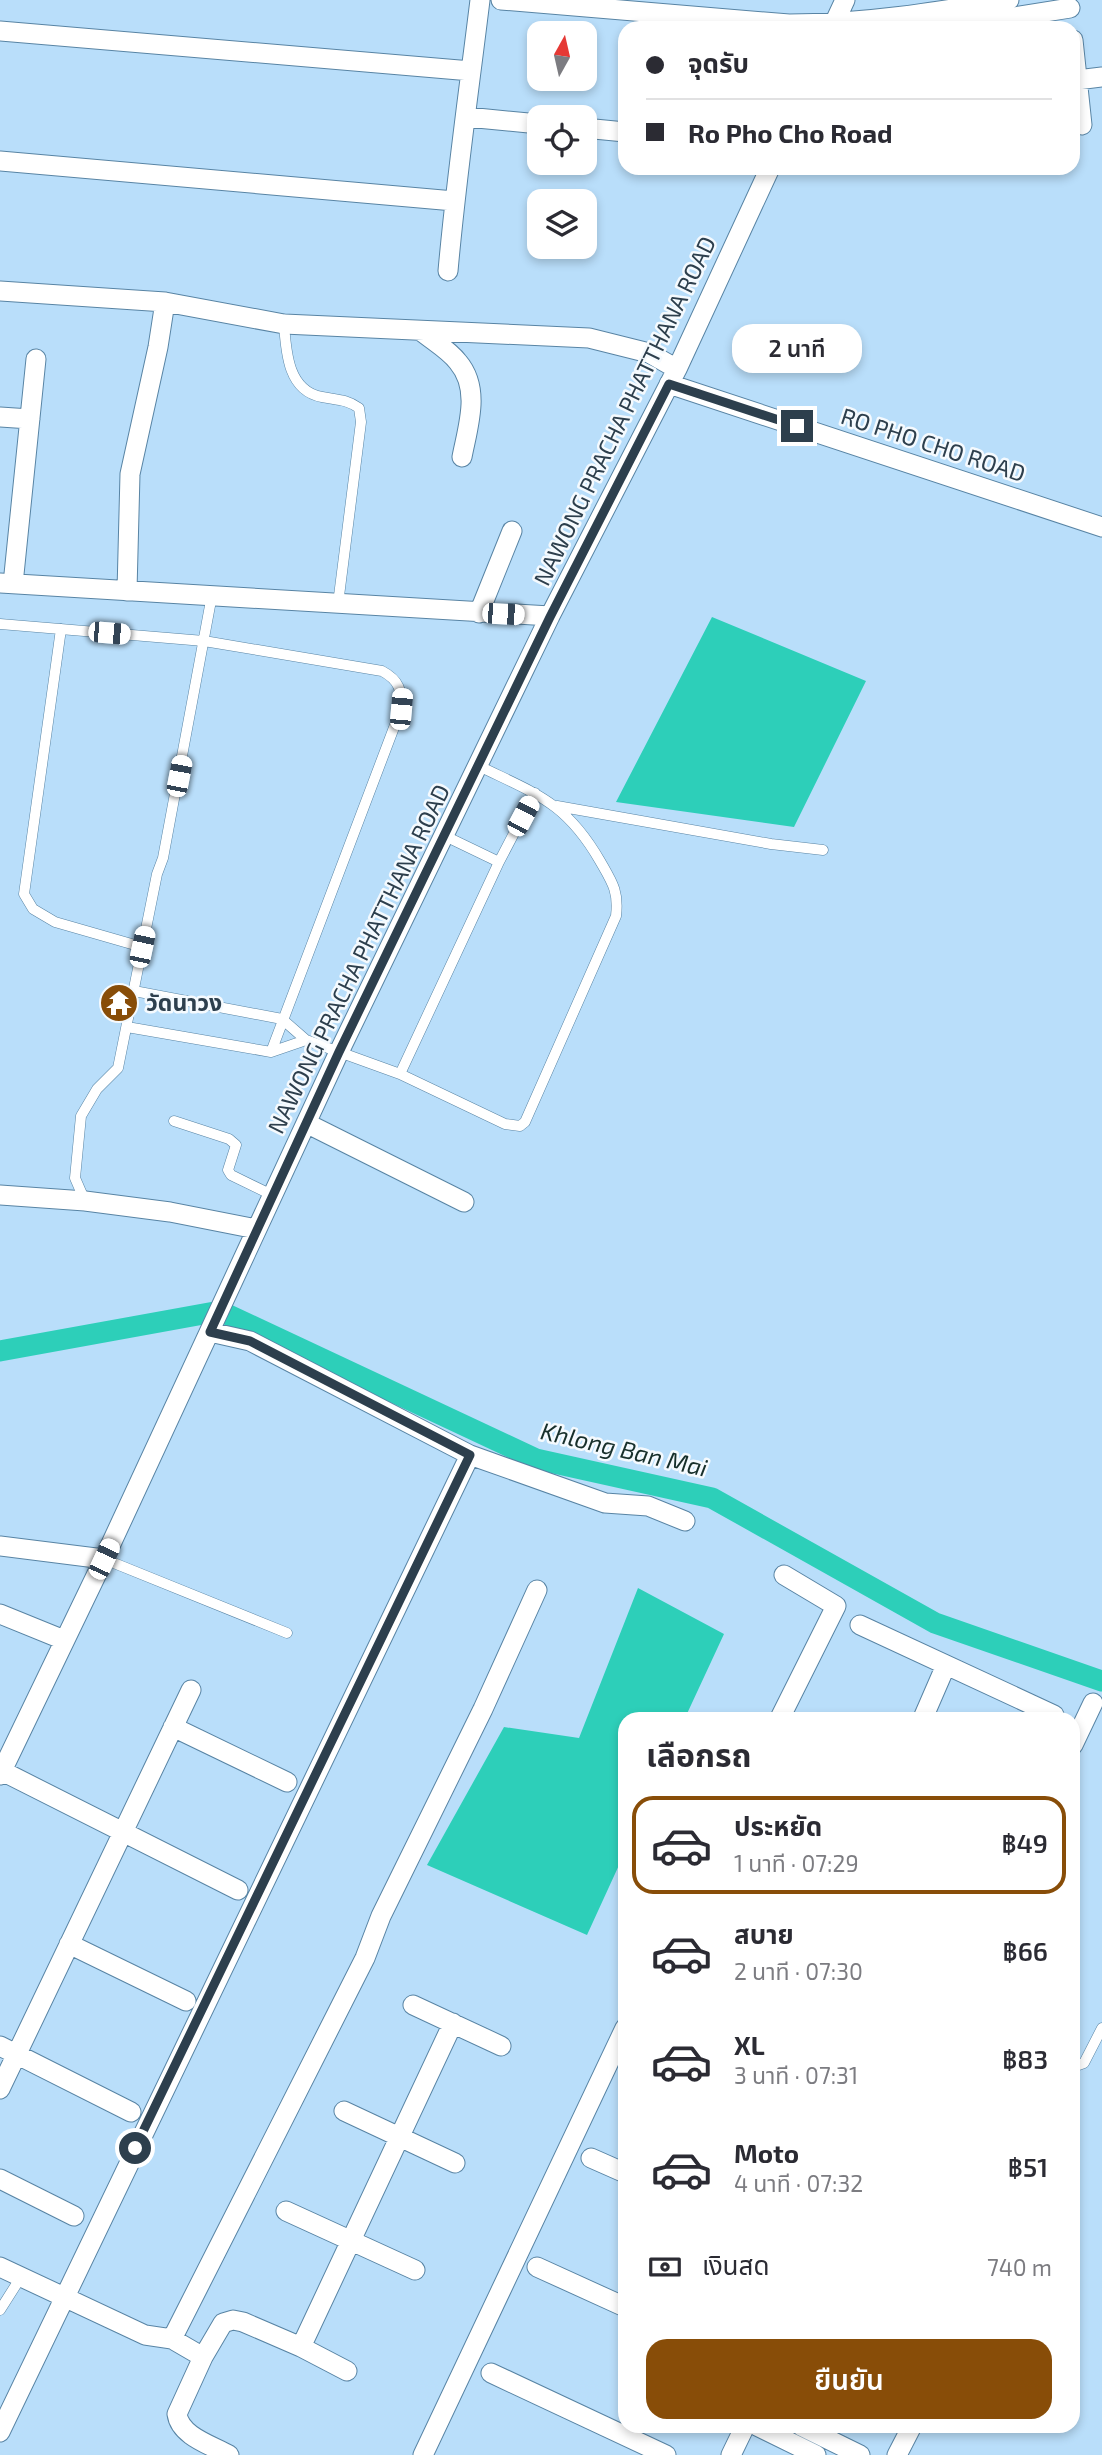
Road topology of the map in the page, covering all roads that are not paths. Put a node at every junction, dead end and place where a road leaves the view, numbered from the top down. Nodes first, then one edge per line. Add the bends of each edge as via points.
1 (480, 0) edge
2 (501, 0) edge
3 (845, 0) edge
4 (1009, 0) edge
5 (1070, 12) edge
6 (947, 19) edge
7 (733, 21) edge
8 (835, 21) edge
9 (914, 21) edge
10 (0, 31) edge
11 (471, 71) junction
12 (1102, 77) edge
13 (1080, 80) edge
14 (1080, 107) edge
15 (467, 117) junction
16 (527, 123) edge
17 (1082, 125) dead end
18 (597, 129) edge
19 (618, 131) edge
20 (0, 161) edge
21 (763, 175) edge
22 (454, 201) junction
23 (448, 271) dead end
24 (0, 291) edge
25 (165, 302) junction
26 (284, 324) junction
27 (421, 331) junction
28 (36, 359) dead end
29 (673, 376) junction
30 (0, 417) edge
31 (30, 419) junction
32 (462, 457) dead end
33 (1102, 527) edge
34 (512, 531) dead end
35 (7, 584) edge
36 (127, 591) junction
37 (213, 595) junction
38 (338, 604) junction
39 (479, 613) junction
40 (550, 617) junction
41 (0, 624) edge
42 (61, 629) junction
43 (204, 641) junction
44 (479, 765) junction
45 (535, 793) junction
46 (556, 806) junction
47 (445, 836) junction
48 (823, 850) dead end
49 (499, 862) junction
50 (142, 947) junction
51 (134, 991) junction
52 (282, 1019) junction
53 (127, 1027) junction
54 (306, 1040) junction
55 (271, 1052) junction
56 (339, 1052) junction
57 (400, 1074) junction
58 (174, 1121) dead end
59 (306, 1123) junction
60 (0, 1195) edge
61 (272, 1195) junction
62 (85, 1200) junction
63 (464, 1202) dead end
64 (256, 1229) junction
65 (211, 1329) junction
66 (470, 1455) junction
67 (685, 1521) dead end
68 (0, 1546) edge
69 (104, 1559) junction
70 (784, 1575) dead end
71 (537, 1590) dead end
72 (0, 1614) edge
73 (860, 1625) dead end
74 (288, 1633) dead end
75 (64, 1640) junction
76 (946, 1665) junction
77 (191, 1690) dead end
78 (1093, 1703) dead end
79 (783, 1712) edge
80 (926, 1712) edge
81 (1048, 1712) edge
82 (173, 1727) junction
83 (1080, 1730) edge
84 (1, 1773) edge
85 (287, 1782) dead end
86 (123, 1832) junction
87 (238, 1890) dead end
88 (69, 1944) junction
89 (186, 2001) dead end
90 (413, 2005) dead end
91 (453, 2023) junction
92 (1102, 2028) edge
93 (618, 2042) edge
94 (501, 2046) dead end
95 (8, 2050) edge
96 (1080, 2064) edge
97 (0, 2089) edge
98 (344, 2111) dead end
99 (131, 2112) dead end
100 (399, 2137) junction
101 (591, 2158) dead end
102 (455, 2163) dead end
103 (618, 2170) edge
104 (0, 2179) edge
105 (285, 2211) dead end
106 (74, 2217) dead end
107 (352, 2240) junction
108 (0, 2267) edge
109 (537, 2267) dead end
110 (415, 2270) dead end
111 (21, 2277) junction
112 (64, 2297) junction
113 (618, 2304) edge
114 (0, 2310) edge
115 (172, 2339) junction
116 (301, 2347) junction
117 (204, 2357) junction
118 (347, 2371) dead end
119 (491, 2373) dead end
120 (0, 2432) edge
121 (618, 2433) edge
122 (619, 2433) edge
123 (742, 2433) edge
124 (771, 2433) edge
125 (815, 2433) edge
126 (908, 2433) edge
127 (229, 2455) edge
128 (423, 2455) edge
129 (666, 2455) edge
130 (731, 2455) edge
131 (816, 2455) edge
132 (860, 2455) edge
133 (897, 2455) edge

1 - 11 street
2 - 7 street
3 - 8 street
4 - 6 street
5 - 6 street
6 - 9 street
10 - 11 street
11 - 15 street
12 - 13 street
14 - 17 street
15 - 16 street
15 - 22 street
18 - 19 street
20 - 22 street
21 - 29 street, NAWONG PRACHA PHATTHANA ROAD
22 - 23 street
24 - 25 street, RO PHO CHO ROAD
25 - 26 street, RO PHO CHO ROAD
25 - 36 street via 130,474
26 - 27 street, RO PHO CHO ROAD
26 - 38 lane via 286,360 303,388 319,397 348,400 359,408
27 - 29 street, RO PHO CHO ROAD via 589,338 649,353
27 - 32 street via 459,363 468,382 472,403
28 - 31 street
29 - 33 street, RO PHO CHO ROAD
29 - 40 street, NAWONG PRACHA PHATTHANA ROAD
30 - 31 street
31 - 35 street
34 - 39 street
35 - 36 street
36 - 37 street
37 - 38 street
37 - 43 lane
38 - 39 street
39 - 40 street
40 - 44 street, NAWONG PRACHA PHATTHANA ROAD
41 - 42 lane
42 - 43 lane
42 - 50 lane via 24,894 33,909 55,922
43 - 50 lane
43 - 52 lane via 382,671 393,677 402,691 401,709
44 - 45 lane
44 - 47 street, NAWONG PRACHA PHATTHANA ROAD
45 - 46 lane
45 - 49 lane
46 - 48 lane
46 - 57 lane via 587,838 618,901 616,916 525,1122 505,1124
47 - 49 lane
47 - 56 street, NAWONG PRACHA PHATTHANA ROAD
49 - 57 lane
50 - 51 lane
51 - 52 lane
51 - 53 lane
52 - 54 lane
52 - 55 lane
53 - 55 lane
53 - 62 lane via 118,1068 81,1116 75,1178
54 - 55 lane
54 - 56 lane
56 - 57 lane
56 - 59 street, NAWONG PRACHA PHATTHANA ROAD
58 - 61 lane via 229,1139 236,1145 228,1170 231,1175
59 - 61 street, NAWONG PRACHA PHATTHANA ROAD
59 - 63 street
60 - 62 street
61 - 64 street, NAWONG PRACHA PHATTHANA ROAD
62 - 64 street
64 - 65 street, NAWONG PRACHA PHATTHANA ROAD
65 - 66 street via 250,1341
65 - 69 street, NAWONG PRACHA PHATTHANA ROAD
66 - 67 street via 605,1503 648,1506
66 - 112 street
68 - 69 street
69 - 74 lane
69 - 75 street, NAWONG PRACHA PHATTHANA ROAD
70 - 79 street via 836,1606
71 - 115 street via 365,1958
72 - 75 street
73 - 76 street
75 - 84 street, NAWONG PRACHA PHATTHANA ROAD
76 - 80 street
76 - 81 street
77 - 82 street
78 - 83 street
82 - 85 street
82 - 86 street
84 - 86 street
86 - 87 street
86 - 88 street
88 - 89 street
88 - 95 street
90 - 91 street
91 - 94 street
91 - 100 street
92 - 96 lane
93 - 128 street
95 - 97 street
95 - 99 street
98 - 100 street
100 - 102 street
100 - 107 street
101 - 103 street
104 - 106 street
105 - 107 street
107 - 110 street
107 - 116 street
108 - 111 street
109 - 113 street
111 - 112 street
111 - 114 lane
112 - 115 street via 145,2335
112 - 120 street
115 - 117 street
116 - 117 street via 233,2320 223,2323
116 - 118 street
117 - 127 street via 177,2414 178,2424
119 - 121 street
122 - 129 street
123 - 130 street
124 - 131 street
125 - 132 street
126 - 133 street

